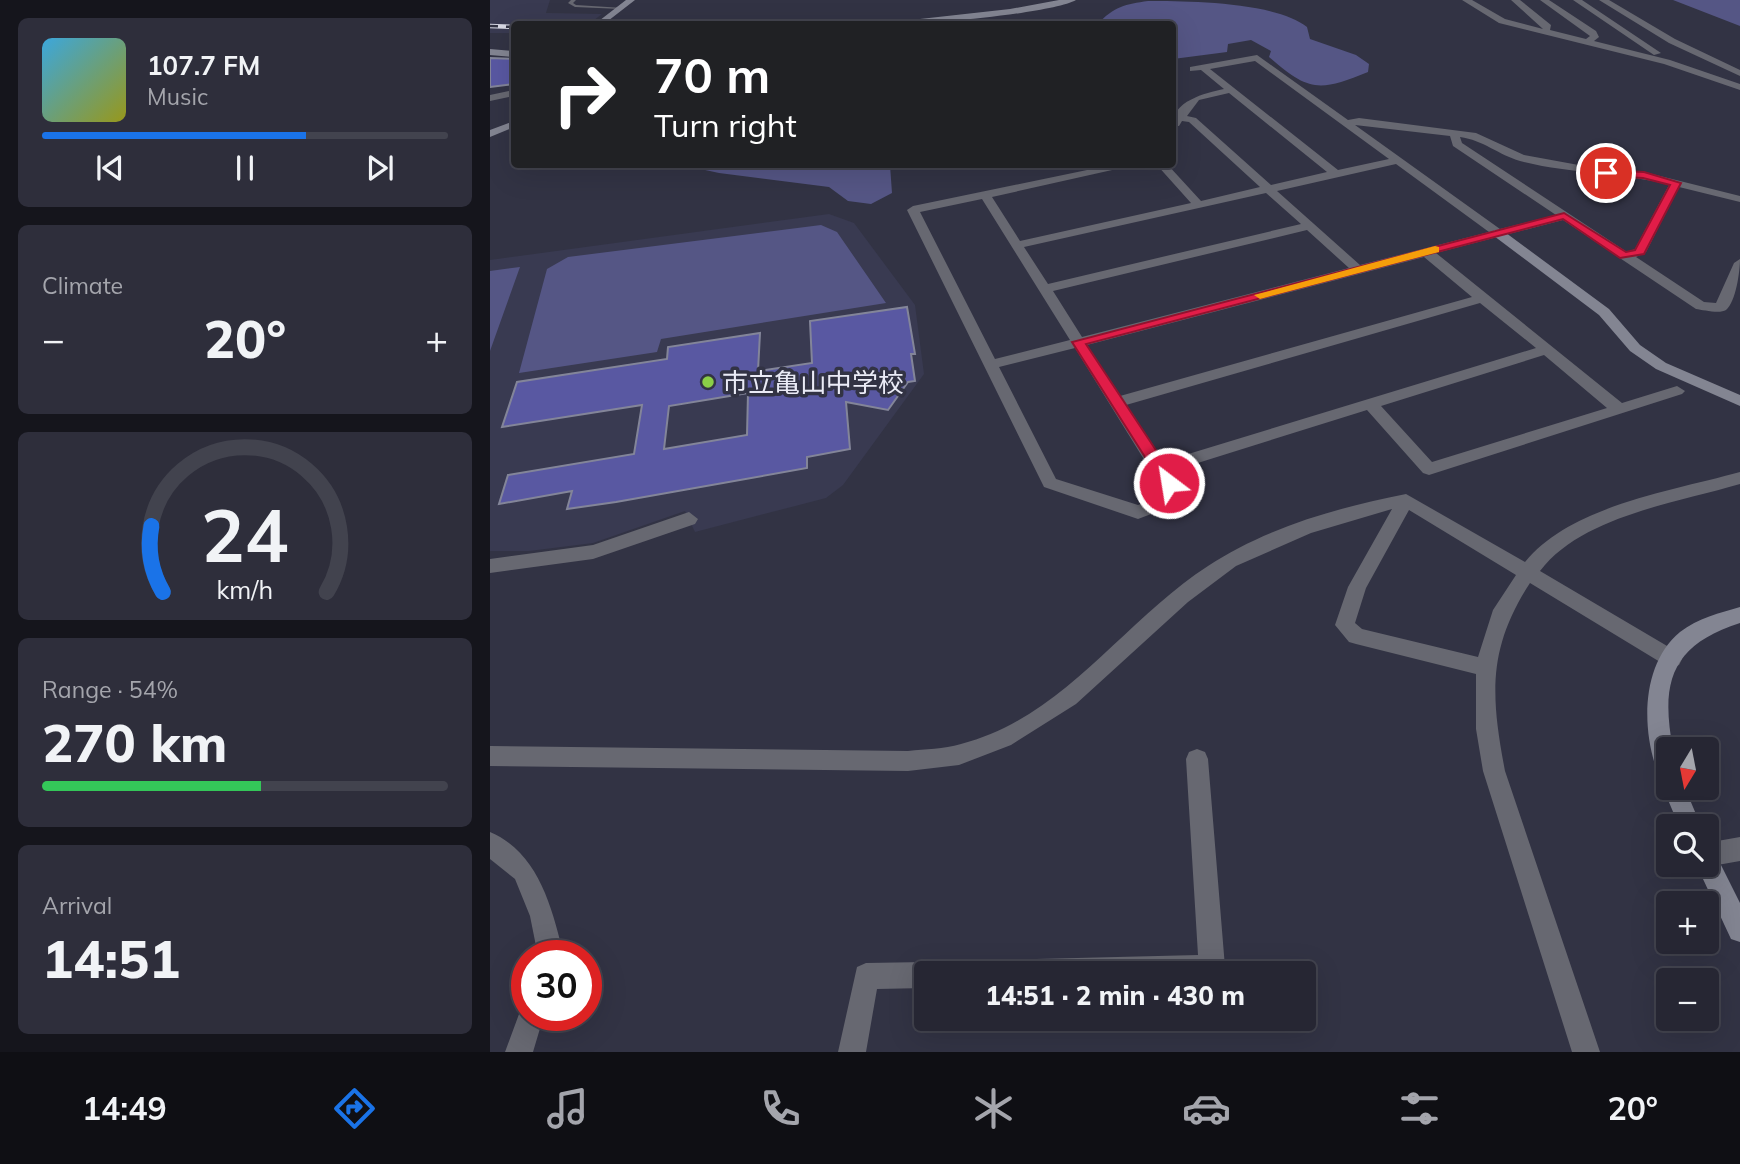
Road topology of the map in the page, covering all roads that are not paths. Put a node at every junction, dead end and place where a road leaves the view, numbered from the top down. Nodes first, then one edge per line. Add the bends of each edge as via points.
1 (573, 0) edge
2 (605, 0) edge
3 (612, 0) edge
4 (631, 0) edge
5 (1072, 0) edge
6 (1466, 0) edge
7 (1515, 0) edge
8 (1544, 0) edge
9 (1577, 0) edge
10 (1603, 0) edge
11 (595, 7) junction
12 (603, 7) junction
13 (621, 8) junction
14 (956, 20) edge
15 (603, 21) edge
16 (937, 21) edge
17 (1546, 31) junction
18 (1589, 41) junction
19 (490, 52) edge
20 (511, 54) edge
21 (1667, 62) junction
22 (1740, 73) edge
23 (1740, 87) edge
24 (1231, 90) junction
25 (511, 94) edge
26 (490, 98) edge
27 (1346, 122) junction
28 (1176, 123) edge
29 (511, 125) edge
30 (1454, 133) junction
31 (490, 134) edge
32 (1398, 160) junction
33 (1115, 168) edge
34 (1165, 168) edge
35 (1335, 173) junction
36 (1676, 183) junction
37 (1268, 188) junction
38 (985, 195) junction
39 (1740, 199) edge
40 (1198, 204) junction
41 (1564, 216) junction
42 (1309, 226) junction
43 (1498, 233) junction
44 (1018, 245) junction
45 (1426, 252) junction
46 (1625, 256) junction
47 (1740, 263) edge
48 (1358, 270) junction
49 (1045, 289) junction
50 (1482, 298) junction
51 (1079, 342) junction
52 (1546, 350) junction
53 (991, 365) junction
54 (1677, 391) dead end
55 (1740, 401) edge
56 (1118, 402) junction
57 (1371, 405) junction
58 (1619, 409) junction
59 (1161, 468) junction
60 (1740, 478) edge
61 (1406, 500) junction
62 (689, 519) dead end
63 (490, 566) edge
64 (1527, 573) junction
65 (1740, 615) edge
66 (1672, 659) junction
67 (1486, 668) junction
68 (1659, 737) edge
69 (490, 756) edge
70 (1197, 759) dead end
71 (490, 844) edge
72 (1740, 849) edge
73 (1719, 854) edge
74 (1715, 877) edge
75 (1740, 930) edge
76 (547, 940) edge
77 (1212, 961) edge
78 (914, 975) edge
79 (526, 1031) edge
80 (519, 1052) edge
81 (852, 1052) edge
82 (1586, 1052) edge

1 - 11 lane via 572,5
2 - 11 lane
3 - 12 lane
4 - 13 street
5 - 14 street
6 - 17 street via 1492,17
7 - 17 street via 1548,27
8 - 18 street via 1593,33 1595,37
9 - 21 street
10 - 22 street via 1672,41
11 - 12 lane
12 - 13 lane
13 - 15 street
14 - 16 street
17 - 18 street
18 - 21 street
19 - 20 street
21 - 23 street
24 - 27 street via 1198,68 1257,58
24 - 28 street via 1196,98
24 - 35 street
25 - 26 street
27 - 30 street
27 - 32 street
28 - 37 street via 1192,120
29 - 31 street
30 - 36 street via 1476,136 1521,158
30 - 41 street via 1457,144
32 - 35 street
32 - 43 street
33 - 38 street
34 - 40 street
35 - 37 street
36 - 39 street
36 - 46 street via 1640,252
37 - 40 street
37 - 42 street
38 - 44 street
38 - 53 street via 913,210
40 - 44 street
41 - 43 street
41 - 46 street
42 - 48 street
42 - 49 street
43 - 45 street
43 - 55 street via 1604,312 1635,348 1661,366
44 - 49 street
45 - 48 street
45 - 50 street
46 - 47 street via 1701,306 1721,307
48 - 51 street
49 - 51 street
50 - 52 street
50 - 56 street
51 - 53 street
51 - 56 street
52 - 57 street
52 - 58 street
53 - 59 street via 1049,483 1138,512 1177,498
54 - 58 street
56 - 59 street
57 - 58 street via 1429,469
57 - 59 street
60 - 64 street via 1594,522 1550,547
61 - 64 street
61 - 67 street via 1357,587 1345,625 1356,636
61 - 69 street via 1376,505 1213,571 1064,704 1017,733 964,754 908,761
62 - 63 street via 593,552
64 - 66 street
64 - 67 street via 1508,595 1489,644
65 - 66 street via 1702,628
66 - 68 street via 1658,697
67 - 82 street via 1486,734 1505,813
70 - 77 street
71 - 76 street via 523,871
72 - 73 street
74 - 75 street
78 - 81 street via 866,976
79 - 80 street

